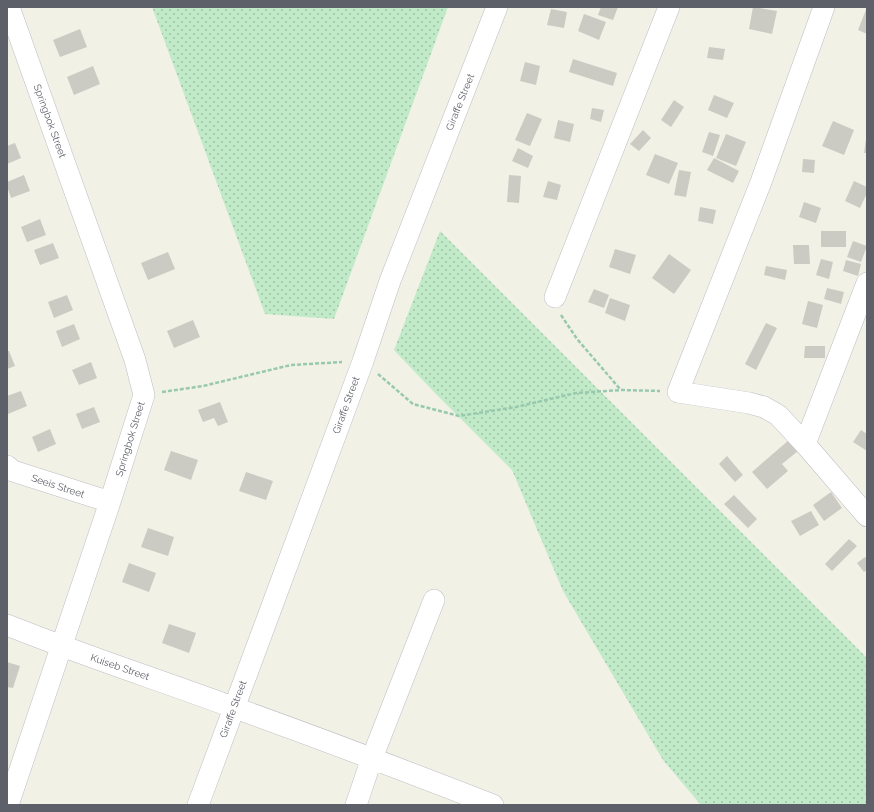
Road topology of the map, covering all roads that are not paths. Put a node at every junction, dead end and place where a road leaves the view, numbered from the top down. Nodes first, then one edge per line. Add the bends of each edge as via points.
1 (9, 7) edge
2 (497, 7) edge
3 (668, 7) edge
4 (824, 7) edge
5 (867, 283) edge
6 (555, 297) road end
7 (805, 444) junction
8 (7, 466) edge
9 (110, 502) junction
10 (867, 516) edge
11 (434, 600) dead end
12 (7, 625) edge
13 (62, 647) junction
14 (234, 708) junction
15 (372, 758) junction
16 (8, 805) edge
17 (198, 805) edge
18 (356, 805) edge
19 (493, 805) edge

1 - 9 street, Springbok Street via 135,360 144,395
2 - 14 street, Giraffe Street via 390,280 363,361
3 - 6 street
4 - 7 street via 761,182 678,392 764,407 778,415
5 - 7 street
7 - 10 street
8 - 9 street, Seeis Street via 13,471
9 - 13 street, Springbok Street
11 - 15 street
12 - 13 street, Kuiseb Street
13 - 14 street, Kuiseb Street
13 - 16 street, Springbok Street
14 - 15 street, Kuiseb Street
14 - 17 street, Giraffe Street
15 - 18 street
15 - 19 street, Kuiseb Street

